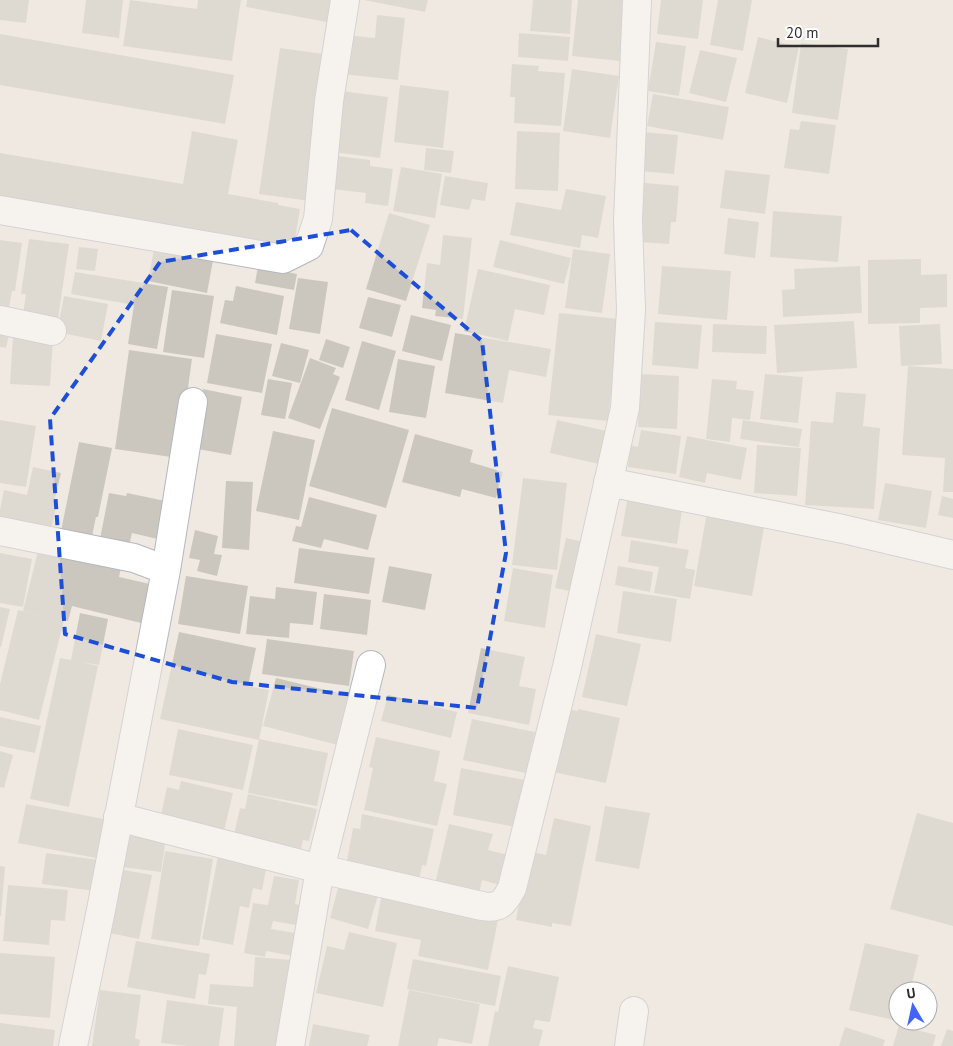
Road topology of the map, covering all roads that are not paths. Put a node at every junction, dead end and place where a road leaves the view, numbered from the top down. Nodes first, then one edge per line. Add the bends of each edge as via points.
1 (345, 0) edge
2 (638, 0) edge
3 (0, 210) edge
4 (0, 320) edge
5 (52, 331) dead end
6 (193, 402) dead end
7 (608, 482) junction
8 (0, 531) edge
9 (953, 555) edge
10 (166, 570) junction
11 (371, 665) dead end
12 (118, 817) junction
13 (320, 869) junction
14 (634, 1011) dead end
15 (73, 1046) edge
16 (290, 1046) edge
17 (629, 1046) edge

1 - 3 street via 328,101 318,219 309,246 283,259
2 - 7 street via 628,221 631,310 625,408
4 - 5 street
6 - 10 street
7 - 9 street via 843,529
7 - 13 street via 568,667 512,888 505,901 490,908
8 - 10 street via 134,558
10 - 12 street
11 - 13 street
12 - 13 street
12 - 15 street
13 - 16 street
14 - 17 street

